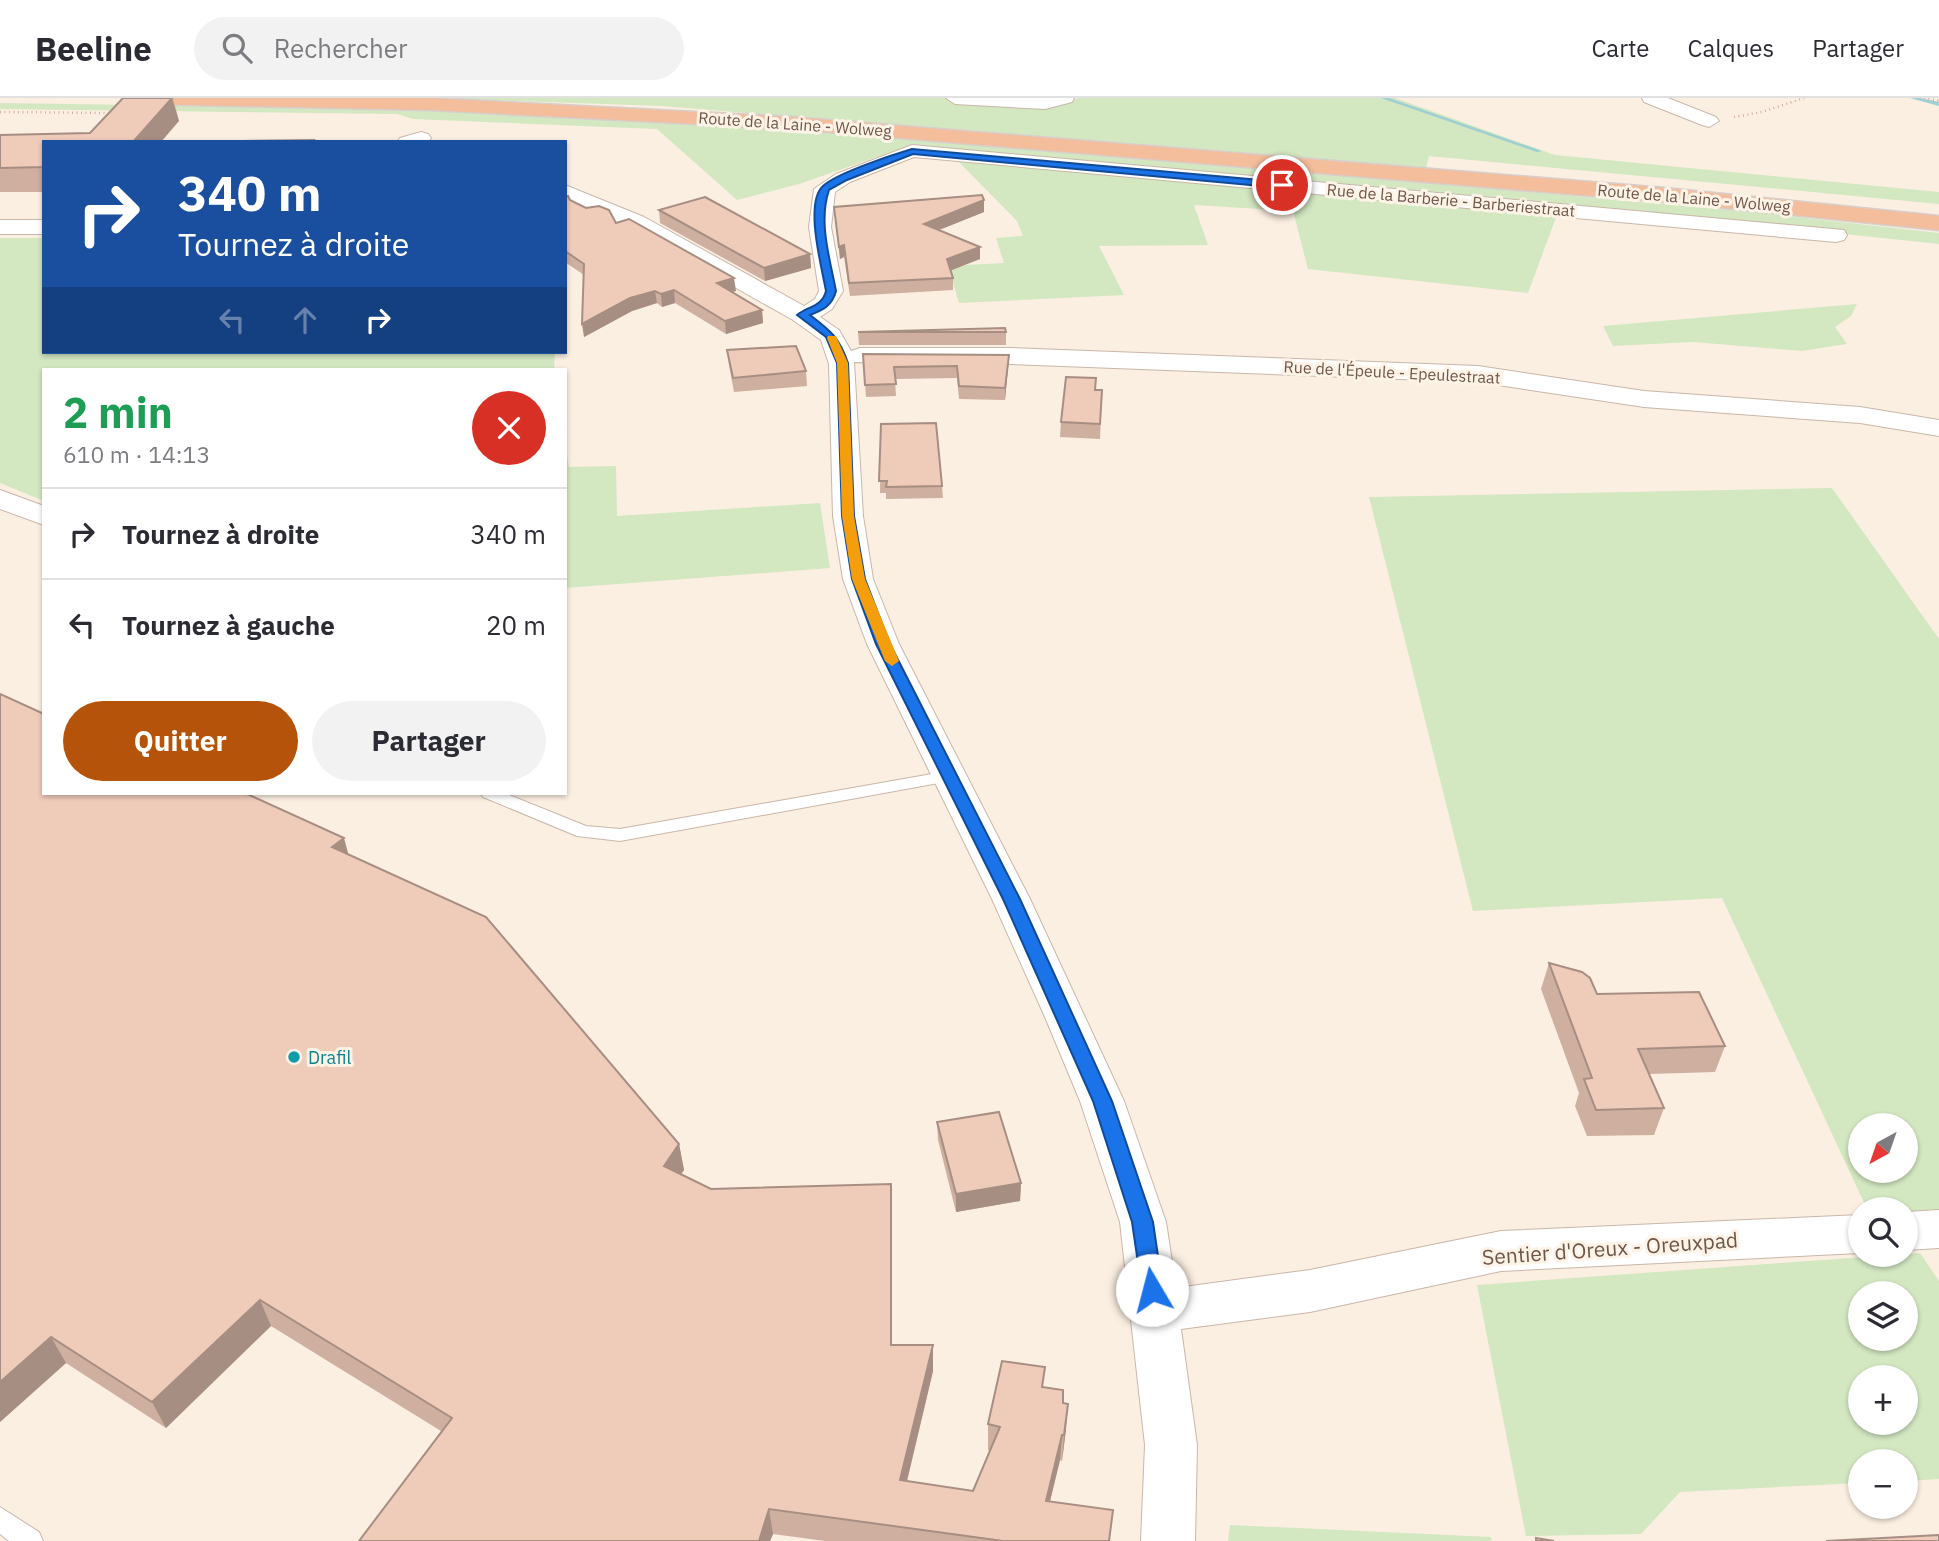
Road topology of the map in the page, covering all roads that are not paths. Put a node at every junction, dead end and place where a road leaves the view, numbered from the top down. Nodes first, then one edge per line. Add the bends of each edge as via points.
1 (141, 98) edge
2 (955, 98) edge
3 (1065, 98) edge
4 (1651, 98) edge
5 (1709, 121) road end
6 (1448, 177) junction
7 (567, 192) edge
8 (1939, 208) edge
9 (1939, 223) edge
10 (0, 227) edge
11 (42, 227) edge
12 (1836, 235) dead end
13 (802, 315) junction
14 (841, 357) junction
15 (1939, 428) edge
16 (0, 499) edge
17 (42, 515) edge
18 (949, 776) junction
19 (494, 795) edge
20 (1939, 1229) edge
21 (1918, 1230) edge
22 (1848, 1235) edge
23 (1155, 1312) junction
24 (0, 1519) edge
25 (30, 1541) edge
26 (1168, 1541) edge

1 - 6 highway, Route de la Laine - Wolweg via 429,104 792,123
2 - 3 street via 1045,103
4 - 5 street
6 - 8 highway, Route de la Laine - Wolweg via 1769,191
6 - 9 highway, Route de la Laine - Wolweg
7 - 13 street via 636,222
10 - 11 street
12 - 13 street, Rue de la Barberie - Barberiestraat via 912,151 825,188 819,226 831,291 822,306
13 - 14 street via 830,335
14 - 15 street, Rue de l'Épeule - Epeulestraat via 1012,356 1478,374 1644,399 1860,415
14 - 18 street via 848,516 858,579 883,644
16 - 17 street
18 - 19 lane via 620,835 583,832
18 - 23 street via 1011,899 1102,1101 1143,1222
20 - 21 street
22 - 23 street, Sentier d'Oreux - Oreuxpad via 1501,1251 1310,1291
23 - 26 street via 1171,1445
24 - 25 lane

